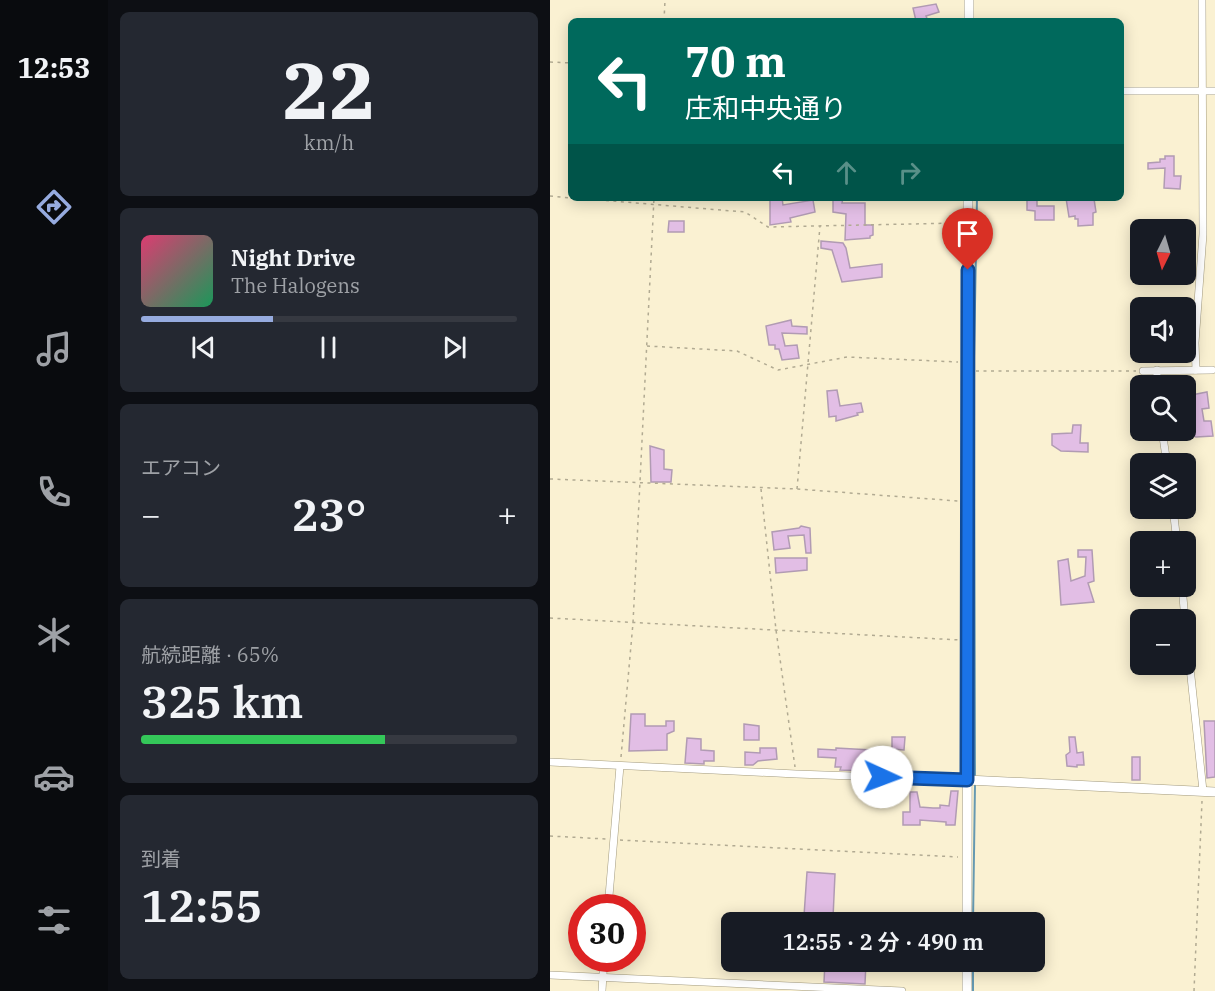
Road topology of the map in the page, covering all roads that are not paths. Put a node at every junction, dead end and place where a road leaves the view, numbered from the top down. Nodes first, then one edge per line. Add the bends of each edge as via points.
1 (969, 0) edge
2 (1202, 0) edge
3 (969, 18) edge
4 (1124, 91) edge
5 (1203, 91) junction
6 (1214, 91) edge
7 (968, 201) edge
8 (1143, 370) road end
9 (1157, 370) junction
10 (1196, 370) junction
11 (1212, 370) dead end
12 (1157, 375) edge
13 (1191, 675) edge
14 (550, 762) edge
15 (620, 766) junction
16 (967, 780) junction
17 (1203, 791) junction
18 (1214, 792) edge
19 (609, 894) edge
20 (967, 912) edge
21 (603, 972) edge
22 (967, 972) edge
23 (550, 975) edge
24 (603, 977) junction
25 (602, 991) edge
26 (902, 991) edge
27 (967, 991) edge

1 - 3 street
2 - 5 street
4 - 5 street
5 - 6 street
5 - 10 street via 1203,234
7 - 16 street
8 - 9 street
9 - 10 street
9 - 12 street
10 - 11 street
13 - 17 street
14 - 15 street
15 - 16 street
15 - 19 street
16 - 17 street
16 - 20 street
17 - 18 street
21 - 24 street
22 - 27 street
23 - 24 street
24 - 25 street
24 - 26 street

